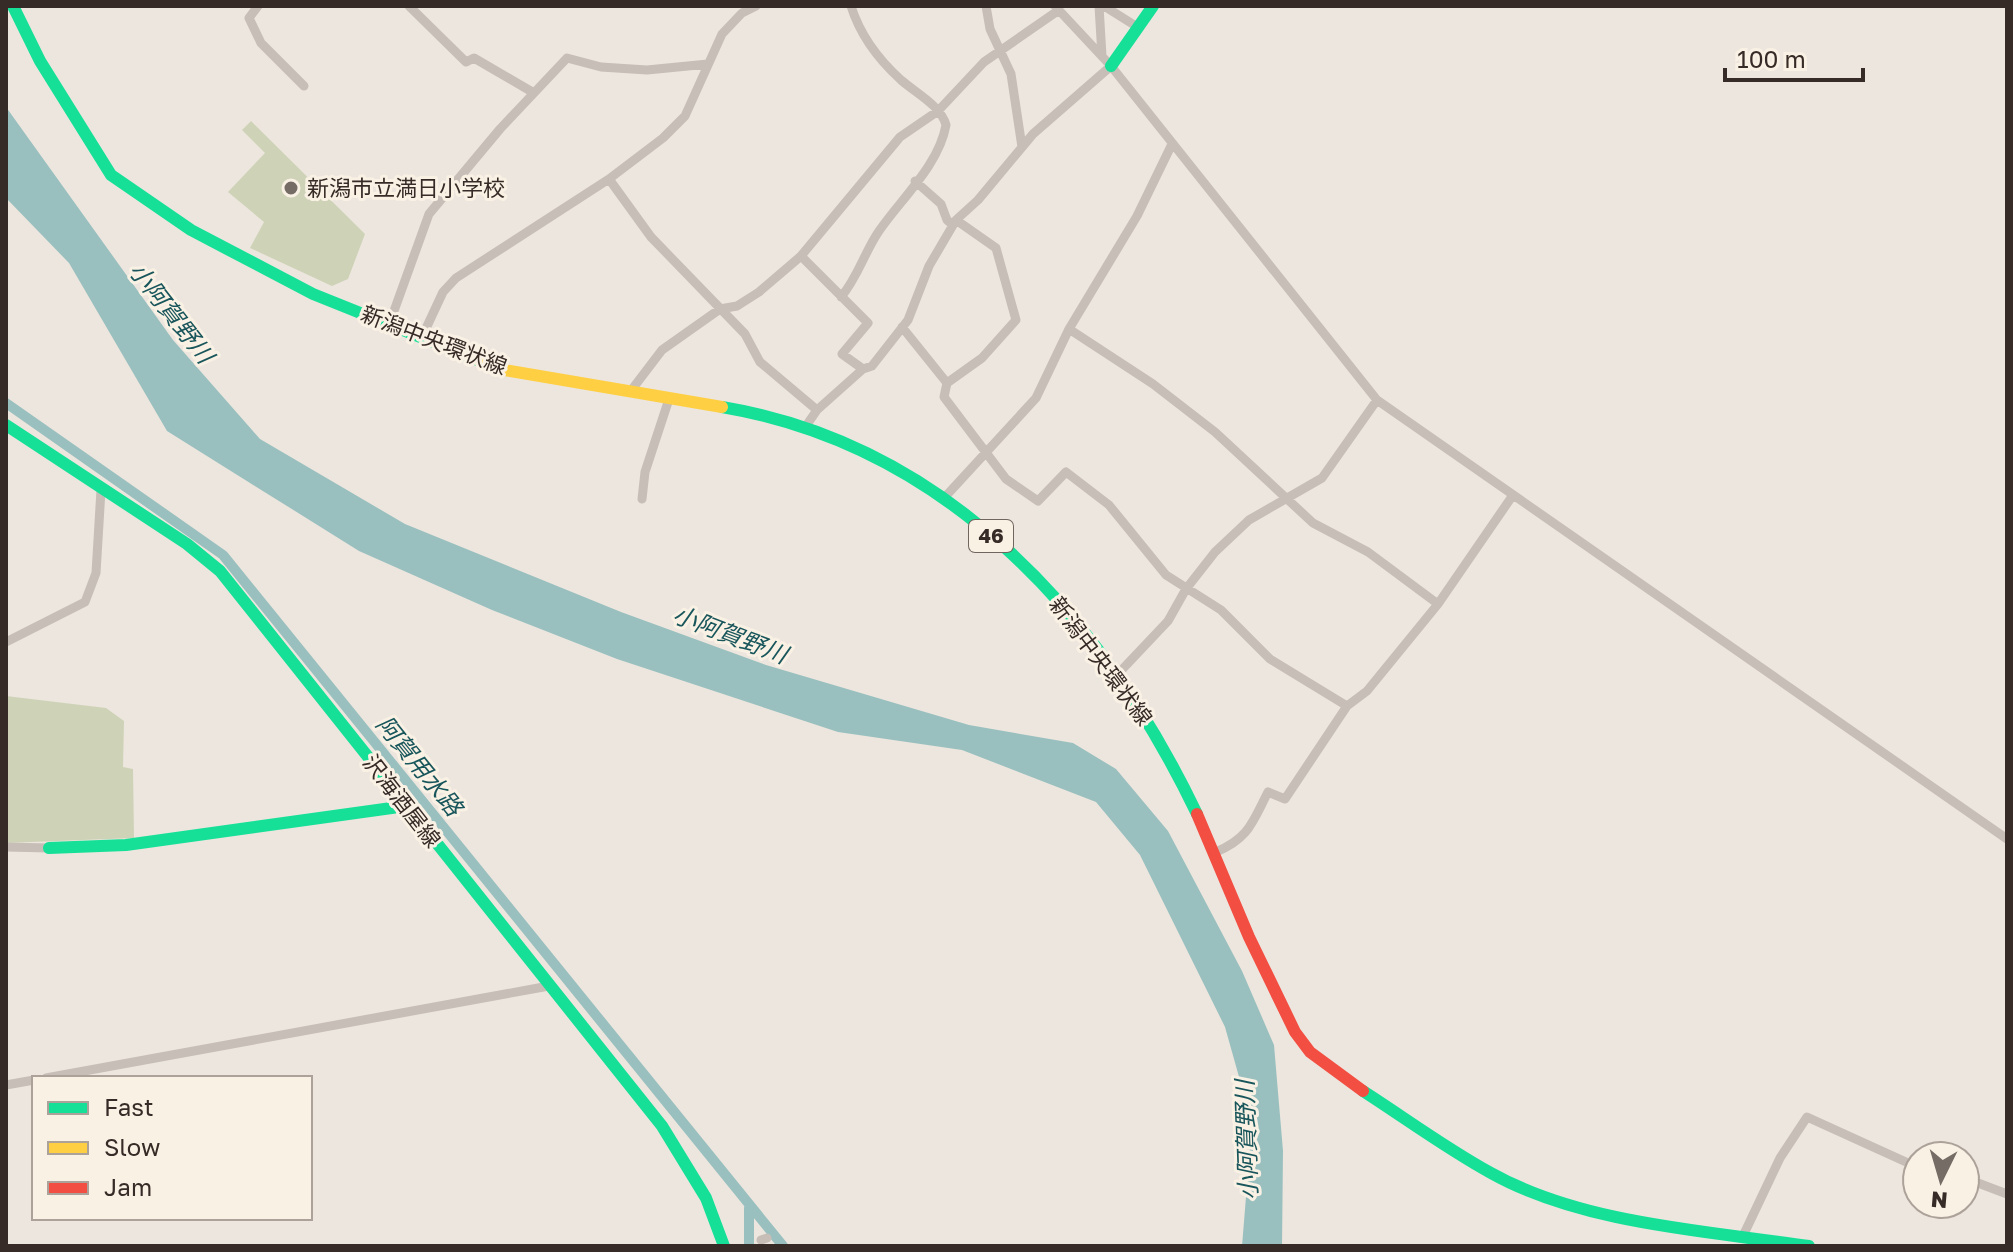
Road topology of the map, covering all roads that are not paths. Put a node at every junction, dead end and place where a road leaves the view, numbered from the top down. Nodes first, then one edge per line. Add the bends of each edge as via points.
1 (13, 6) edge
2 (258, 6) edge
3 (409, 6) edge
4 (756, 6) edge
5 (851, 6) edge
6 (986, 6) edge
7 (1101, 6) edge
8 (1153, 6) edge
9 (1057, 8) edge
10 (739, 9) edge
11 (1139, 28) junction
12 (1001, 49) junction
13 (1106, 61) junction
14 (708, 64) junction
15 (304, 86) dead end
16 (534, 93) junction
17 (938, 111) junction
18 (1172, 144) junction
19 (1022, 147) junction
20 (609, 179) junction
21 (915, 181) junction
22 (955, 222) junction
23 (801, 256) junction
24 (841, 297) junction
25 (720, 309) junction
26 (390, 322) junction
27 (902, 327) junction
28 (1069, 329) junction
29 (422, 337) junction
30 (863, 369) junction
31 (947, 383) junction
32 (630, 392) junction
33 (669, 399) junction
34 (1377, 400) junction
35 (817, 410) junction
36 (6, 425) edge
37 (806, 426) junction
38 (988, 452) junction
39 (101, 490) junction
40 (1513, 495) junction
41 (945, 497) junction
42 (642, 499) dead end
43 (1285, 500) junction
44 (1186, 589) junction
45 (1438, 604) junction
46 (6, 642) edge
47 (1115, 677) junction
48 (1347, 706) junction
49 (406, 806) junction
50 (2007, 839) edge
51 (6, 847) edge
52 (49, 848) joint
53 (1216, 852) junction
54 (549, 986) junction
55 (57, 1076) edge
56 (32, 1080) edge
57 (6, 1085) edge
58 (1901, 1160) edge
59 (1981, 1184) edge
60 (2007, 1194) edge
61 (1743, 1236) junction
62 (724, 1246) edge
63 (1809, 1246) edge

1 - 26 main road, 新潟中央環状線 / 46 via 40,61 111,175 246,260 313,294
2 - 15 street via 249,18 253,31
3 - 16 street via 466,62 474,58
4 - 10 street
5 - 17 street via 883,62
6 - 12 street
7 - 11 street
7 - 13 street
8 - 11 main road
9 - 12 street
9 - 13 street
10 - 14 street
11 - 13 main road
12 - 17 street
12 - 19 street via 1011,74
13 - 18 street
13 - 19 street
14 - 16 street via 647,70 567,58
14 - 20 street via 685,116
16 - 26 street via 429,214
17 - 21 street via 946,125 943,137
17 - 23 street via 878,159
18 - 28 street via 1103,279
18 - 34 street
19 - 22 street
20 - 25 street via 651,237
20 - 29 street via 456,278 443,292
21 - 22 street via 941,204 947,220
21 - 24 street
22 - 27 street
22 - 31 street via 996,248 1016,320 982,358
23 - 24 street
23 - 25 street via 759,292 737,306
24 - 30 street via 868,323 842,354
25 - 32 street via 662,350
25 - 35 street via 745,334 760,362
26 - 29 main road, 新潟中央環状線 / 46
27 - 30 street via 872,366
27 - 31 street
28 - 38 street via 1036,398
28 - 43 street via 1215,432
29 - 32 main road, 新潟中央環状線 / 46 via 504,370
30 - 35 street
31 - 38 street via 944,397
32 - 33 main road, 新潟中央環状線 / 46
33 - 37 main road, 新潟中央環状線 / 46
33 - 42 street via 645,472
34 - 40 street
34 - 43 street via 1322,478
35 - 37 street
36 - 39 main road, 沢海酒屋線
37 - 41 main road, 新潟中央環状線 / 46 via 883,458
38 - 41 street
38 - 44 street via 1006,479 1038,501 1066,472 1098,493 1166,575
39 - 46 street via 96,573 85,602
39 - 49 main road, 沢海酒屋線 via 220,571
40 - 45 street
40 - 50 street
41 - 47 main road, 新潟中央環状線 / 46 via 1071,614
43 - 44 street via 1249,520
43 - 45 street
44 - 47 street via 1168,621
44 - 48 street via 1221,610 1270,659
45 - 48 street via 1367,691
47 - 53 main road, 新潟中央環状線 / 46 via 1171,759
48 - 53 street via 1285,799 1268,792 1246,834
49 - 52 main road via 126,845
49 - 54 main road, 沢海酒屋線
51 - 52 street
53 - 61 main road, 新潟中央環状線 / 46 via 1282,1009 1310,1052 1329,1068 1511,1183 1625,1218
54 - 55 street
54 - 62 main road, 沢海酒屋線 via 701,1181
56 - 57 street
58 - 61 street via 1807,1117 1780,1158
59 - 60 street
61 - 63 main road, 新潟中央環状線 / 46

